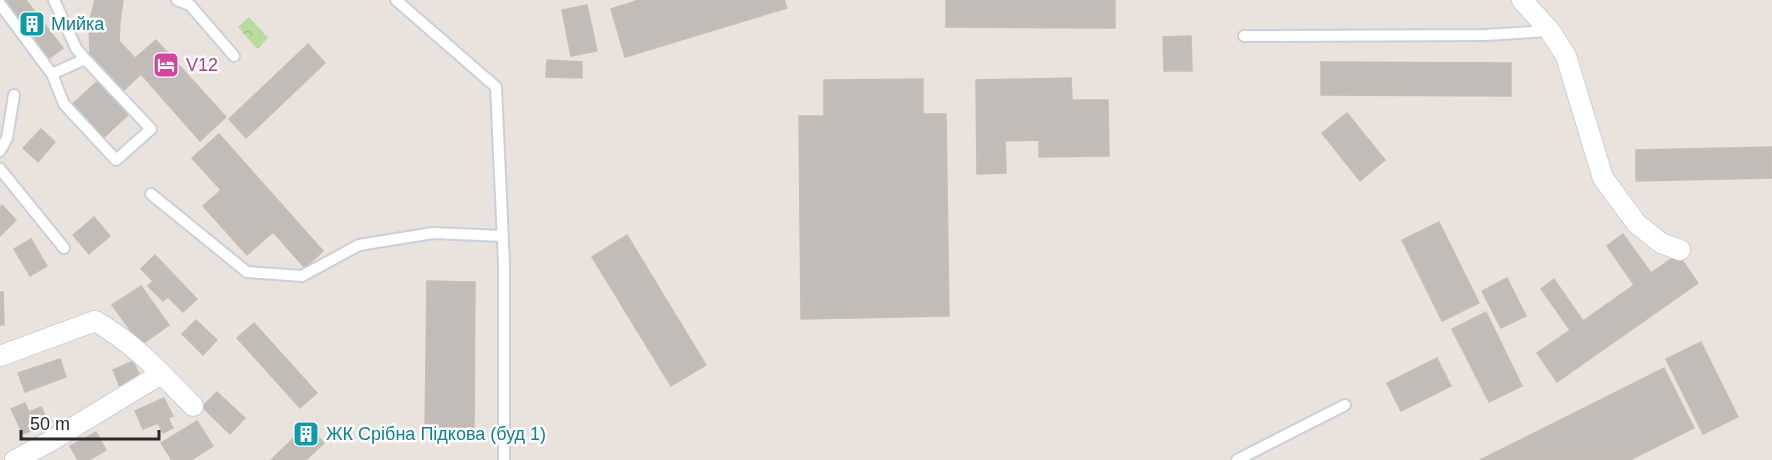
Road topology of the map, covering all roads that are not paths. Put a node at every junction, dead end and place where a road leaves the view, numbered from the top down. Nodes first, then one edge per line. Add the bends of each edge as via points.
1 (54, 0) edge
2 (177, 0) edge
3 (396, 0) edge
4 (1522, 0) edge
5 (0, 4) edge
6 (1550, 31) junction
7 (1244, 36) dead end
8 (234, 56) dead end
9 (85, 59) junction
10 (52, 74) junction
11 (14, 95) dead end
12 (0, 151) edge
13 (0, 169) edge
14 (150, 194) dead end
15 (503, 236) junction
16 (64, 248) dead end
17 (1680, 250) dead end
18 (0, 356) edge
19 (161, 374) junction
20 (1345, 405) dead end
21 (193, 406) dead end
22 (15, 460) edge
23 (504, 460) edge
24 (1237, 460) edge

1 - 9 lane via 75,48
2 - 8 lane via 190,5
3 - 15 lane via 496,87
4 - 6 street
5 - 10 lane
6 - 7 lane
6 - 17 street via 1566,56 1603,178 1637,224 1661,243
9 - 10 lane
9 - 10 lane via 151,129 116,160 64,104
11 - 12 lane via 7,138
13 - 16 lane
14 - 15 lane via 247,272 302,276 359,245 433,233
15 - 23 lane
18 - 19 street via 95,321 117,333
19 - 21 street
19 - 22 street
20 - 24 lane

